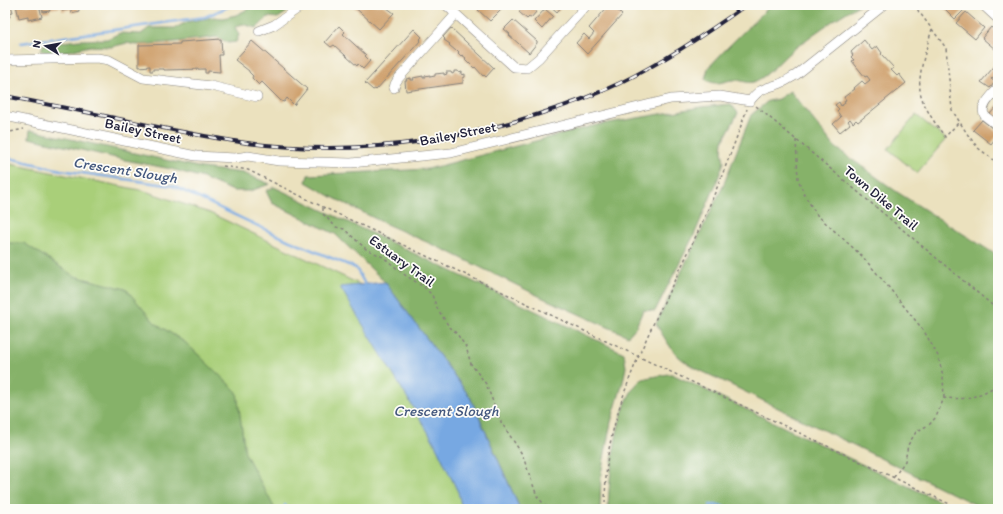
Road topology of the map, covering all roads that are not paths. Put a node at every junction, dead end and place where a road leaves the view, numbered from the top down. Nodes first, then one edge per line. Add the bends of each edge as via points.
1 (303, 5) edge
2 (446, 5) edge
3 (587, 5) edge
4 (884, 5) edge
5 (983, 5) edge
6 (456, 14) junction
7 (998, 18) edge
8 (259, 31) dead end
9 (5, 60) edge
10 (394, 88) dead end
11 (998, 88) edge
12 (257, 97) dead end
13 (5, 116) edge
14 (998, 126) edge

1 - 8 street via 279,22
2 - 6 street
3 - 6 street via 527,68 514,67
4 - 13 street, Bailey Street via 796,75 763,88 756,92 750,101 720,96 671,99 451,153 351,164 279,161 248,156 216,158
5 - 7 street
6 - 10 street via 398,79
9 - 12 street via 97,58 109,60 143,78 211,86
11 - 14 street via 984,109 986,116

